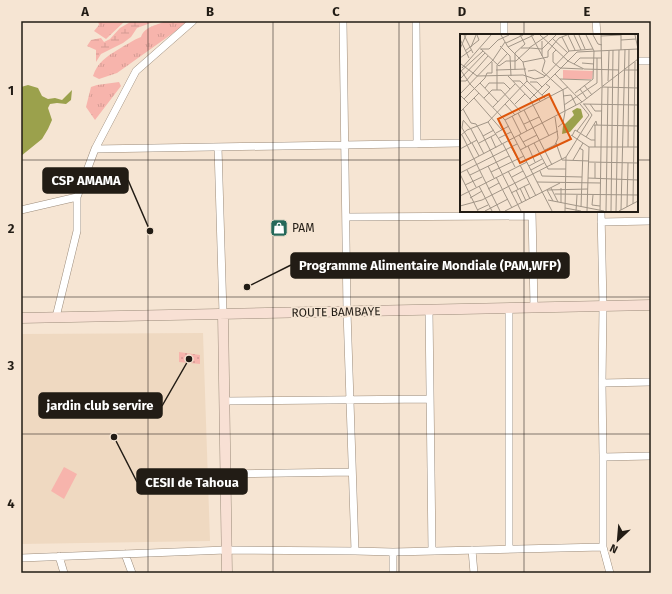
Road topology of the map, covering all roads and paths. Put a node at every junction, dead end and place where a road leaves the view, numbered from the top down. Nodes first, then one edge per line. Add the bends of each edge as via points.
1 (193, 21) edge
2 (343, 21) edge
3 (416, 21) edge
4 (504, 21) edge
5 (596, 21) edge
6 (186, 24) edge
7 (504, 34) edge
8 (596, 34) edge
9 (638, 61) edge
10 (651, 61) edge
11 (460, 143) edge
12 (417, 144) junction
13 (345, 145) junction
14 (218, 147) junction
15 (95, 149) junction
16 (77, 197) junction
17 (21, 210) edge
18 (601, 212) edge
19 (532, 213) edge
20 (346, 217) junction
21 (651, 221) edge
22 (601, 222) junction
23 (651, 305) edge
24 (603, 306) junction
25 (534, 307) junction
26 (509, 308) junction
27 (429, 310) junction
28 (347, 311) junction
29 (223, 314) junction
30 (21, 318) edge
31 (56, 318) junction
32 (651, 382) edge
33 (602, 383) junction
34 (350, 400) junction
35 (430, 400) junction
36 (224, 401) junction
37 (651, 456) edge
38 (603, 457) junction
39 (352, 472) junction
40 (225, 474) junction
41 (603, 547) junction
42 (509, 549) junction
43 (226, 550) junction
44 (355, 550) junction
45 (472, 550) junction
46 (432, 551) junction
47 (393, 552) junction
48 (125, 554) junction
49 (58, 556) junction
50 (21, 558) edge
51 (64, 573) edge
52 (132, 573) edge
53 (227, 573) edge
54 (393, 573) edge
55 (474, 573) edge
56 (610, 573) edge

1 - 6 street
2 - 13 street
3 - 12 street
4 - 7 street
5 - 8 street
6 - 15 street via 136,71
9 - 10 street
11 - 12 street
12 - 13 street
13 - 14 street
13 - 20 street
14 - 15 street
14 - 29 street
15 - 16 street
16 - 17 street
16 - 31 street via 78,231
18 - 22 street
19 - 20 street
19 - 25 street
20 - 28 street
21 - 22 street
22 - 24 street
23 - 24 street, ROUTE BAMBAYE
24 - 25 street, ROUTE BAMBAYE
24 - 33 street
25 - 26 street, ROUTE BAMBAYE
26 - 27 street, ROUTE BAMBAYE
26 - 42 street
27 - 28 street, ROUTE BAMBAYE
27 - 35 street
28 - 29 street, ROUTE BAMBAYE
28 - 34 street
29 - 31 street, ROUTE BAMBAYE
29 - 36 street
30 - 31 street, ROUTE BAMBAYE
32 - 33 street
33 - 38 street
34 - 35 street
34 - 36 street
34 - 39 street
35 - 46 street
36 - 40 street
37 - 38 street
38 - 41 street
39 - 40 street
39 - 44 street
40 - 43 street
41 - 42 street
41 - 56 street
42 - 45 street
43 - 44 street
43 - 48 street
43 - 53 street
44 - 47 street
45 - 46 street
45 - 55 street
46 - 47 street
47 - 54 street
48 - 49 street
48 - 52 street
49 - 50 street
49 - 51 street

